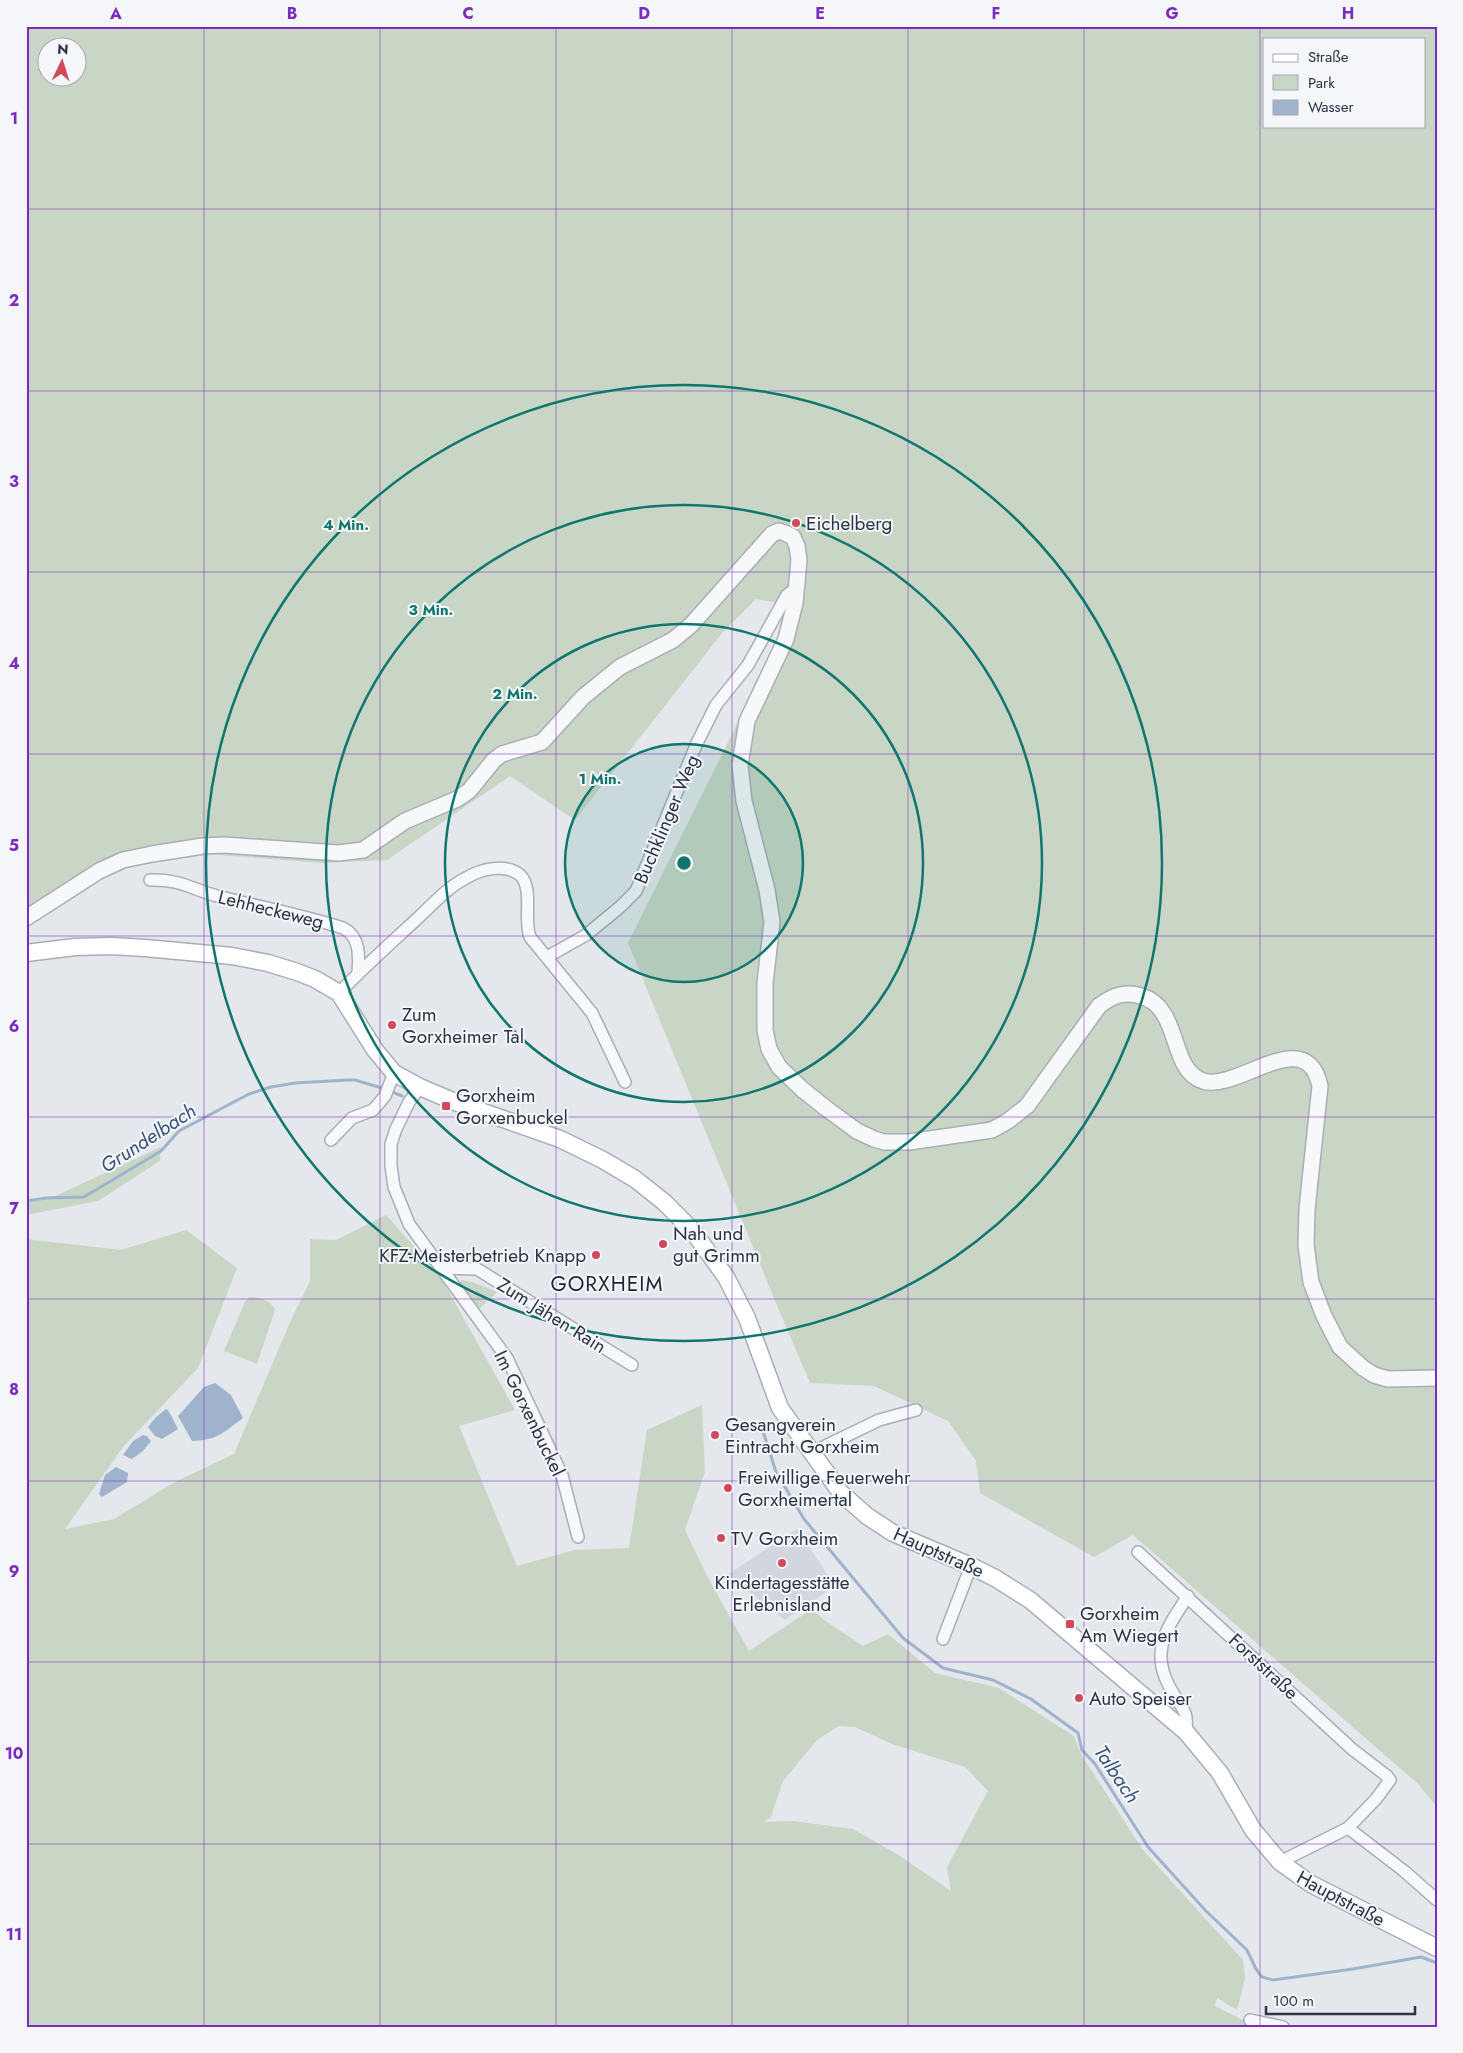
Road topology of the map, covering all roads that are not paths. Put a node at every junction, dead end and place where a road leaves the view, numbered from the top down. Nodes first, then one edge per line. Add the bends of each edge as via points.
1 (796, 588) junction
2 (150, 880) dead end
3 (26, 918) edge
4 (26, 953) edge
5 (547, 957) junction
6 (358, 974) junction
7 (339, 993) junction
8 (625, 1082) dead end
9 (389, 1085) junction
10 (420, 1087) junction
11 (331, 1140) dead end
12 (441, 1268) junction
13 (632, 1365) dead end
14 (1437, 1378) edge
15 (916, 1410) dead end
16 (811, 1453) junction
17 (578, 1537) dead end
18 (1138, 1552) dead end
19 (971, 1566) junction
20 (1188, 1596) junction
21 (943, 1639) dead end
22 (1186, 1732) junction
23 (1348, 1828) junction
24 (1280, 1862) junction
25 (1437, 1900) edge
26 (1437, 1948) edge
27 (1250, 2020) dead end
28 (1283, 2027) edge

1 - 3 street via 799,560 796,542 785,532 772,534 691,625 673,640 620,667 583,697 542,742 502,754 457,799 405,821 362,850 338,853 224,845 123,860 86,878
1 - 5 street, Buchklinger Weg via 786,595 748,665 716,705 636,891 586,935
1 - 14 street via 786,640 747,721 740,765 740,784 772,922 765,983 765,1030 778,1067 802,1090 857,1131 874,1139 896,1142 992,1130 1008,1121 1027,1106 1099,1006 1122,994 1151,999 1161,1009 1186,1066 1204,1081 1233,1078 1284,1058 1311,1066 1317,1073 1320,1086 1306,1245 1311,1282 1324,1316 1340,1347 1363,1368 1388,1379
2 - 6 street, Lehheckeweg via 181,882 213,895 343,928 356,942
4 - 7 main road via 111,946 232,956 297,972
5 - 6 street via 528,933 525,883 515,872 495,868 482,870 448,890
5 - 8 street via 592,1013
6 - 7 street
7 - 9 main road, Hauptstraße via 375,1050
9 - 10 main road, Hauptstraße
9 - 11 street via 373,1110 352,1118
10 - 12 street, Im Gorxenbuckel via 396,1129 391,1166 394,1187 410,1224
10 - 16 main road, Hauptstraße via 560,1139 619,1170 664,1202 692,1230 726,1277 747,1318 780,1408
12 - 13 street, Zum Jähen Rain via 476,1269
12 - 17 street, Im Gorxenbuckel via 507,1358 562,1475
15 - 16 street via 879,1420
16 - 19 main road, Hauptstraße via 841,1493 868,1516 893,1533
18 - 20 street, Forststraße
19 - 21 street
19 - 22 main road, Hauptstraße via 1030,1600
20 - 22 street via 1167,1628 1162,1645 1166,1678 1186,1714
20 - 23 street, Forststraße via 1352,1749 1390,1780
22 - 24 main road, Hauptstraße via 1220,1773 1253,1830
23 - 24 street
23 - 25 street
24 - 26 main road, Hauptstraße via 1311,1884
27 - 28 street

